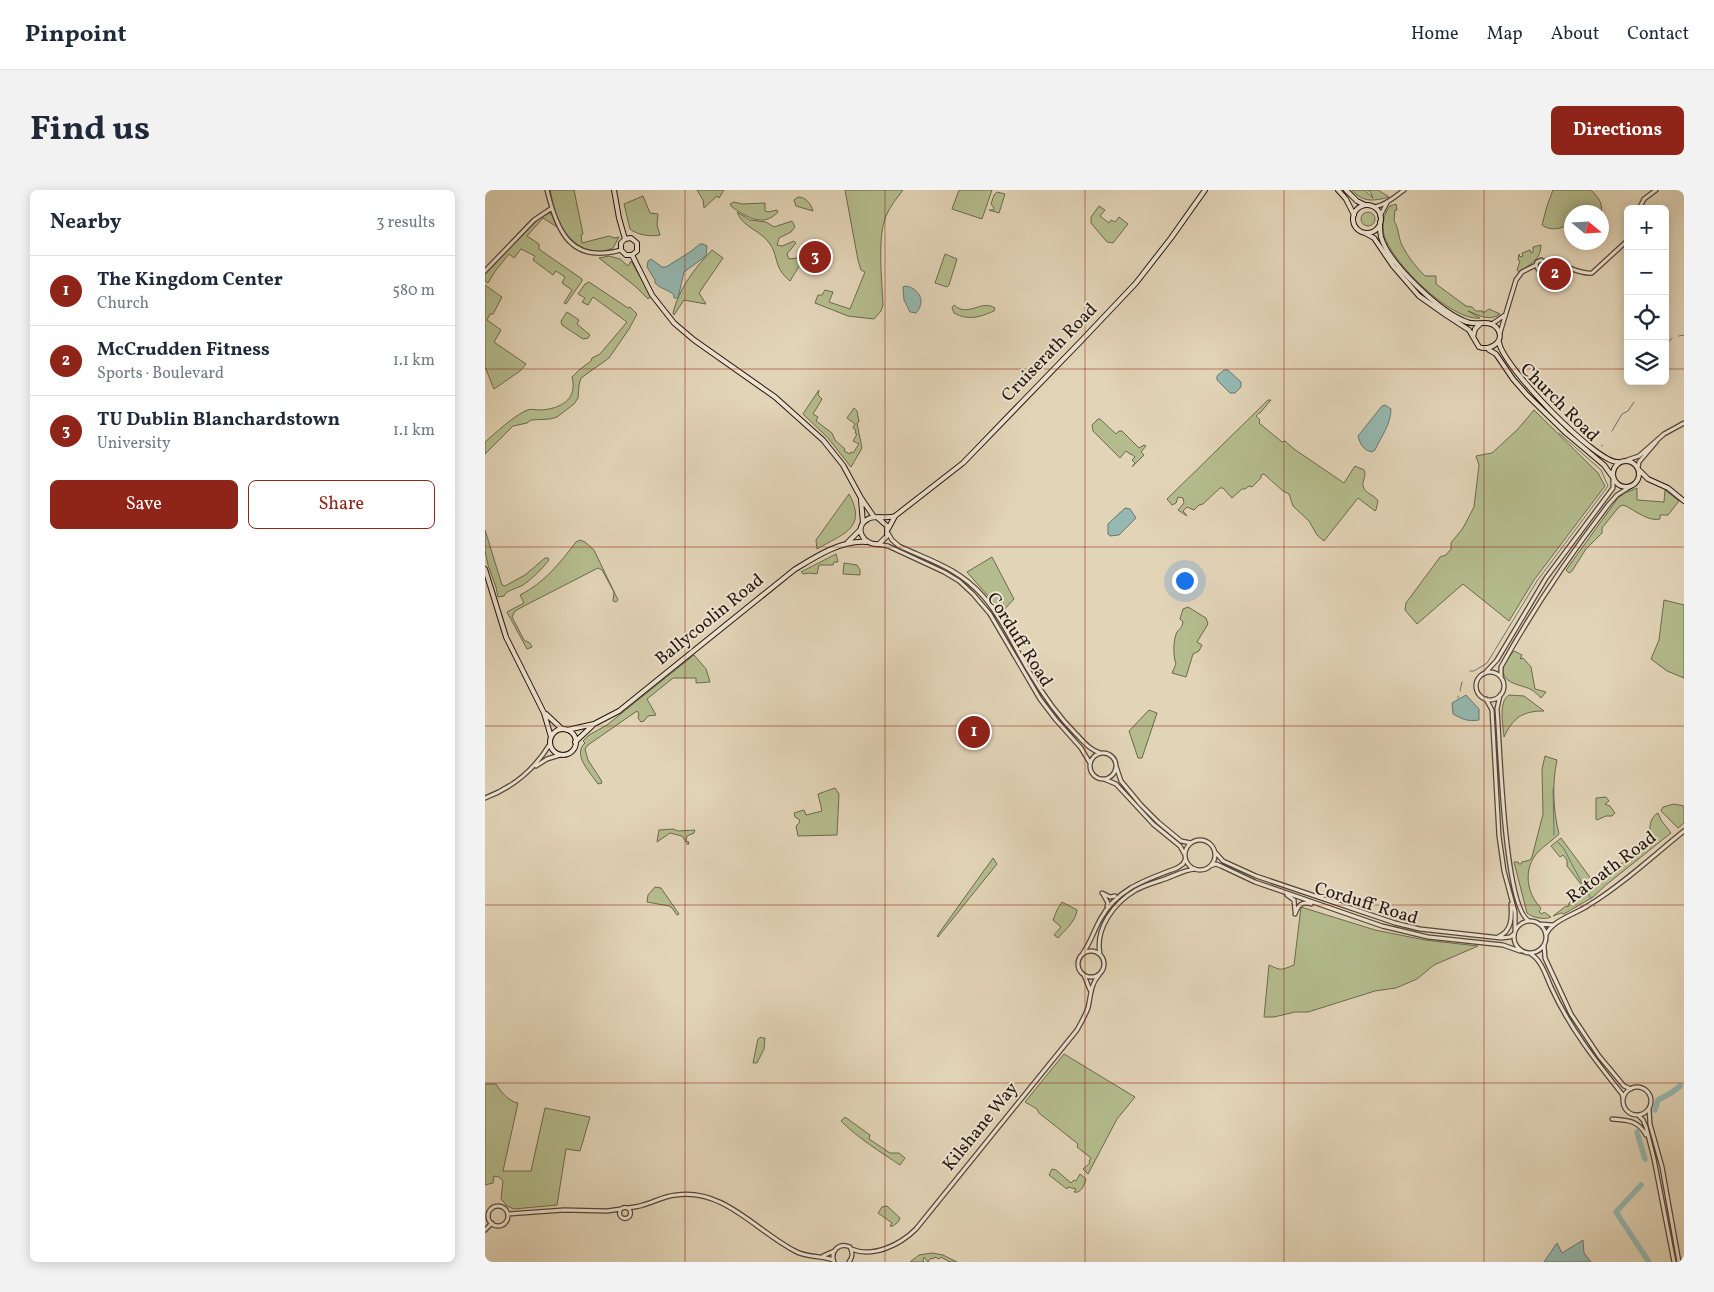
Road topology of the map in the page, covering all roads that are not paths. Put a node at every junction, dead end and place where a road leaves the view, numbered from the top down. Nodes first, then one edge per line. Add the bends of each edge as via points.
1 (547, 190) edge
2 (614, 190) edge
3 (1205, 190) edge
4 (1338, 190) edge
5 (1346, 190) edge
6 (1405, 190) edge
7 (1656, 190) edge
8 (1389, 200) junction
9 (1365, 205) junction
10 (1641, 205) edge
11 (1374, 207) junction
12 (552, 208) junction
13 (1353, 215) junction
14 (1380, 216) junction
15 (1380, 222) junction
16 (1365, 232) junction
17 (625, 239) junction
18 (1624, 244) edge
19 (621, 250) junction
20 (632, 255) junction
21 (1546, 265) junction
22 (1536, 266) junction
23 (485, 272) edge
24 (1506, 315) junction
25 (1482, 323) junction
26 (1492, 324) junction
27 (1500, 335) junction
28 (1473, 338) junction
29 (1499, 340) junction
30 (1486, 349) junction
31 (1684, 423) edge
32 (1657, 439) junction
33 (1627, 460) junction
34 (1618, 462) junction
35 (1638, 469) junction
36 (1613, 477) junction
37 (1648, 480) junction
38 (1636, 482) junction
39 (1631, 486) junction
40 (861, 498) junction
41 (1684, 501) edge
42 (895, 516) junction
43 (877, 518) junction
44 (863, 524) junction
45 (861, 529) junction
46 (888, 531) junction
47 (848, 542) junction
48 (866, 542) junction
49 (876, 544) junction
50 (485, 569) edge
51 (1484, 674) junction
52 (1501, 677) junction
53 (1500, 696) junction
54 (1486, 699) junction
55 (544, 713) junction
56 (594, 724) junction
57 (565, 730) junction
58 (551, 738) junction
59 (575, 742) junction
60 (550, 744) junction
61 (1100, 753) junction
62 (560, 755) junction
63 (1090, 763) junction
64 (1116, 766) junction
65 (533, 767) junction
66 (1104, 779) junction
67 (485, 798) edge
68 (1684, 831) edge
69 (1191, 843) junction
70 (1215, 852) junction
71 (1185, 855) junction
72 (1185, 860) junction
73 (1211, 866) junction
74 (1195, 869) junction
75 (1269, 888) junction
76 (1123, 892) junction
77 (1510, 893) junction
78 (1106, 909) junction
79 (1338, 911) junction
80 (1529, 921) junction
81 (1538, 924) junction
82 (1553, 924) junction
83 (1514, 932) junction
84 (1546, 935) junction
85 (1493, 938) junction
86 (1544, 945) junction
87 (1520, 951) junction
88 (1083, 953) junction
89 (1100, 954) junction
90 (1531, 954) junction
91 (1083, 974) junction
92 (1099, 975) junction
93 (1091, 990) junction
94 (1631, 1089) junction
95 (1623, 1098) junction
96 (1649, 1108) junction
97 (1638, 1115) junction
98 (1612, 1119) dead end
99 (1654, 1159) junction
100 (640, 1206) junction
101 (627, 1208) junction
102 (621, 1209) junction
103 (607, 1211) junction
104 (630, 1213) junction
105 (508, 1214) junction
106 (620, 1215) junction
107 (492, 1223) junction
108 (485, 1230) edge
109 (851, 1249) junction
110 (834, 1251) junction
111 (864, 1252) junction
112 (822, 1257) junction
113 (852, 1258) junction
114 (833, 1261) edge
115 (849, 1262) edge
116 (1674, 1262) edge
117 (1679, 1262) edge

1 - 12 street
2 - 17 main road
3 - 42 main road, Cruiserath Road via 1136,283 1081,342 963,463
4 - 13 main road
5 - 9 main road
6 - 8 street
7 - 10 street
8 - 11 street
8 - 14 street
9 - 11 main road
9 - 13 main road
11 - 14 main road
12 - 19 street via 562,233 576,247 595,254
12 - 23 street via 534,220
13 - 16 main road via 1355,226
14 - 15 main road
15 - 16 main road via 1375,230
15 - 25 main road via 1385,246 1417,286 1458,318 1471,324
16 - 28 main road via 1374,238 1419,296 1469,330
17 - 19 main road
17 - 20 main road via 631,238 637,243 637,251
18 - 21 street via 1593,272 1585,273 1558,264
19 - 20 main road
20 - 40 main road via 653,295 674,323 800,418 835,453
21 - 22 street via 1541,270
21 - 22 street via 1541,260
22 - 24 street via 1527,269 1513,285
24 - 26 street
24 - 27 street
25 - 26 main road
25 - 28 main road via 1475,329
26 - 27 main road
27 - 29 main road
28 - 30 main road via 1479,347
29 - 30 main road via 1494,347
29 - 34 main road, Church Road via 1507,361 1531,391 1582,439 1609,461
30 - 36 main road, Church Road via 1496,354 1540,409 1604,465
31 - 32 street
32 - 33 street via 1639,456
32 - 35 street via 1639,462
33 - 34 main road
33 - 35 main road
34 - 36 main road via 1613,468
35 - 37 main road
35 - 38 main road
36 - 39 main road via 1622,487
36 - 51 street via 1613,488 1547,578 1497,660
37 - 38 main road
37 - 41 main road via 1668,488
38 - 39 main road
39 - 52 street via 1609,504 1557,575 1504,661 1499,672
40 - 43 main road
40 - 44 main road
42 - 43 main road
42 - 46 main road, Cruiserath Road
43 - 44 main road via 869,518
43 - 46 main road via 885,523
44 - 45 main road
45 - 47 main road, Ballycoolin Road
45 - 48 main road
46 - 49 main road via 885,540
46 - 61 street, Corduff Road via 899,546 949,568 978,591 997,614 1053,706 1091,749
47 - 48 main road, Ballycoolin Road
47 - 56 main road, Ballycoolin Road via 794,570 619,711
48 - 49 main road
49 - 63 street, Corduff Road via 888,546 944,572 973,594 990,614 1040,699
50 - 55 main road via 506,637
51 - 52 street via 1493,673
51 - 54 street via 1476,687 1479,695
52 - 53 street via 1504,688
53 - 54 street via 1494,700
53 - 80 street via 1497,709 1505,836 1520,908
54 - 77 street via 1492,710 1499,836
55 - 57 main road
55 - 58 main road
56 - 57 main road, Ballycoolin Road
56 - 59 main road, Ballycoolin Road
57 - 58 main road via 555,731
57 - 59 main road via 573,735
58 - 60 main road
59 - 62 main road via 570,752
60 - 62 main road via 552,750
60 - 65 street
61 - 63 street
61 - 64 street via 1111,756
62 - 65 street
63 - 66 street via 1093,774
64 - 66 street via 1114,773
64 - 69 street via 1121,781 1141,805 1181,841
65 - 67 street via 514,785
66 - 71 street via 1116,784 1153,824 1180,846
68 - 82 street, Ratoath Road via 1599,898
69 - 70 street via 1208,842
69 - 71 street via 1187,844
70 - 73 street
70 - 85 street, Corduff Road via 1223,861 1250,874 1395,924
71 - 72 street
72 - 74 street
72 - 76 street via 1177,868 1141,881
73 - 74 street via 1204,870
73 - 75 street, Corduff Road via 1216,864
74 - 89 street via 1136,890 1123,900 1103,928 1098,941
75 - 79 street, Corduff Road
75 - 79 street via 1292,898 1295,914 1298,906 1305,902
76 - 78 street
76 - 78 street via 1111,897 1102,893 1108,903
77 - 83 street via 1516,917
77 - 85 street via 1512,916 1509,928
78 - 88 street
79 - 87 street, Corduff Road via 1411,934 1503,945
80 - 81 street
80 - 83 street via 1519,925
81 - 82 street, Ratoath Road
81 - 84 street
82 - 84 street
83 - 85 street, Corduff Road via 1507,938
83 - 87 street via 1514,944
84 - 86 street
86 - 90 street
86 - 94 street via 1548,965 1591,1046 1621,1083
87 - 90 street
88 - 89 street via 1091,950
88 - 91 street via 1078,965
89 - 92 street via 1104,965
90 - 95 street via 1539,962 1578,1037
91 - 92 street
91 - 93 street
92 - 93 street, Kilshane Way
93 - 111 street, Kilshane Way via 1086,1014 1077,1030 916,1229 893,1246
94 - 95 street
94 - 96 street via 1638,1088 1648,1093
95 - 97 street via 1625,1110
96 - 97 street
96 - 117 street
97 - 99 street via 1646,1128
98 - 99 street via 1629,1120 1641,1128
99 - 116 street
100 - 101 street
100 - 104 street
100 - 112 street via 675,1195 711,1198 733,1209 794,1251
101 - 102 street
101 - 104 street
102 - 103 street
102 - 106 street
103 - 105 street
103 - 106 street
104 - 106 street via 626,1218
105 - 107 street via 504,1223
105 - 107 street via 501,1206 492,1208 489,1217
107 - 108 street
109 - 110 street, Kilshane Way via 843,1245
109 - 111 street, Kilshane Way
109 - 113 street
110 - 112 street
110 - 114 street
111 - 113 street, Kilshane Way
112 - 114 street
113 - 115 street

